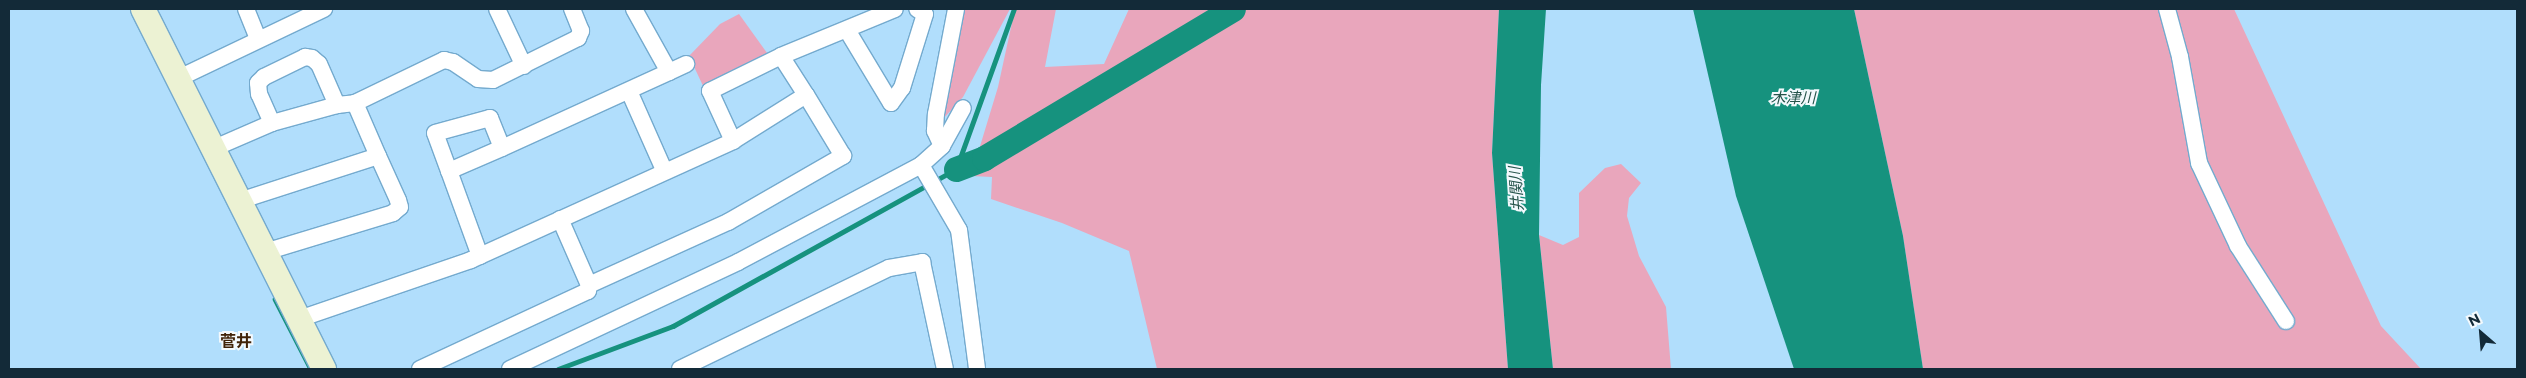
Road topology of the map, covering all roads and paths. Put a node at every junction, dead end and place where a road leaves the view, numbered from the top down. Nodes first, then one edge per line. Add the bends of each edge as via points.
1 (246, 9) edge
2 (497, 9) edge
3 (573, 9) edge
4 (634, 9) edge
5 (895, 9) edge
6 (916, 9) edge
7 (956, 9) edge
8 (2167, 9) edge
9 (148, 10) edge
10 (319, 10) edge
11 (847, 30) junction
12 (258, 38) junction
13 (781, 56) junction
14 (686, 64) dead end
15 (524, 66) junction
16 (669, 72) junction
17 (177, 79) junction
18 (629, 91) junction
19 (806, 94) junction
20 (355, 103) junction
21 (337, 105) junction
22 (963, 108) dead end
23 (272, 123) junction
24 (733, 141) junction
25 (942, 146) junction
26 (502, 148) junction
27 (212, 149) junction
28 (378, 156) junction
29 (922, 167) junction
30 (664, 170) junction
31 (449, 172) junction
32 (239, 201) junction
33 (560, 219) junction
34 (265, 252) junction
35 (480, 256) junction
36 (590, 285) junction
37 (299, 319) junction
38 (2286, 321) dead end
39 (324, 369) edge
40 (420, 369) edge
41 (510, 369) edge
42 (680, 369) edge
43 (945, 369) edge
44 (977, 369) edge

1 - 12 street
2 - 15 street
3 - 15 street via 581,31 578,38
4 - 16 street
5 - 11 street
6 - 11 street via 925,14 902,88 891,103
7 - 25 street via 936,114 935,131
8 - 38 street via 2180,57 2199,163 2238,246
9 - 17 street
10 - 12 street
11 - 13 street
12 - 17 street
13 - 19 street
13 - 24 street via 710,91
14 - 16 street
15 - 20 street via 488,81 444,60
16 - 18 street
17 - 27 street
18 - 26 street
18 - 30 street
19 - 24 street
19 - 36 street via 843,156 728,222
20 - 21 street
20 - 28 street
21 - 23 street
21 - 23 street via 319,64 305,57 258,83 259,94
22 - 25 street
23 - 27 street via 240,134
24 - 30 street via 676,169
25 - 29 street
26 - 31 street
26 - 31 street via 490,118 435,132
27 - 32 street
28 - 32 street
28 - 34 street via 400,207 393,213
29 - 41 street via 738,262
29 - 44 street via 962,240
30 - 33 street
31 - 35 street
32 - 34 street
33 - 35 street
33 - 36 street
34 - 37 street
35 - 37 street
36 - 40 street via 588,291
37 - 39 street
42 - 43 street via 889,268 922,262

